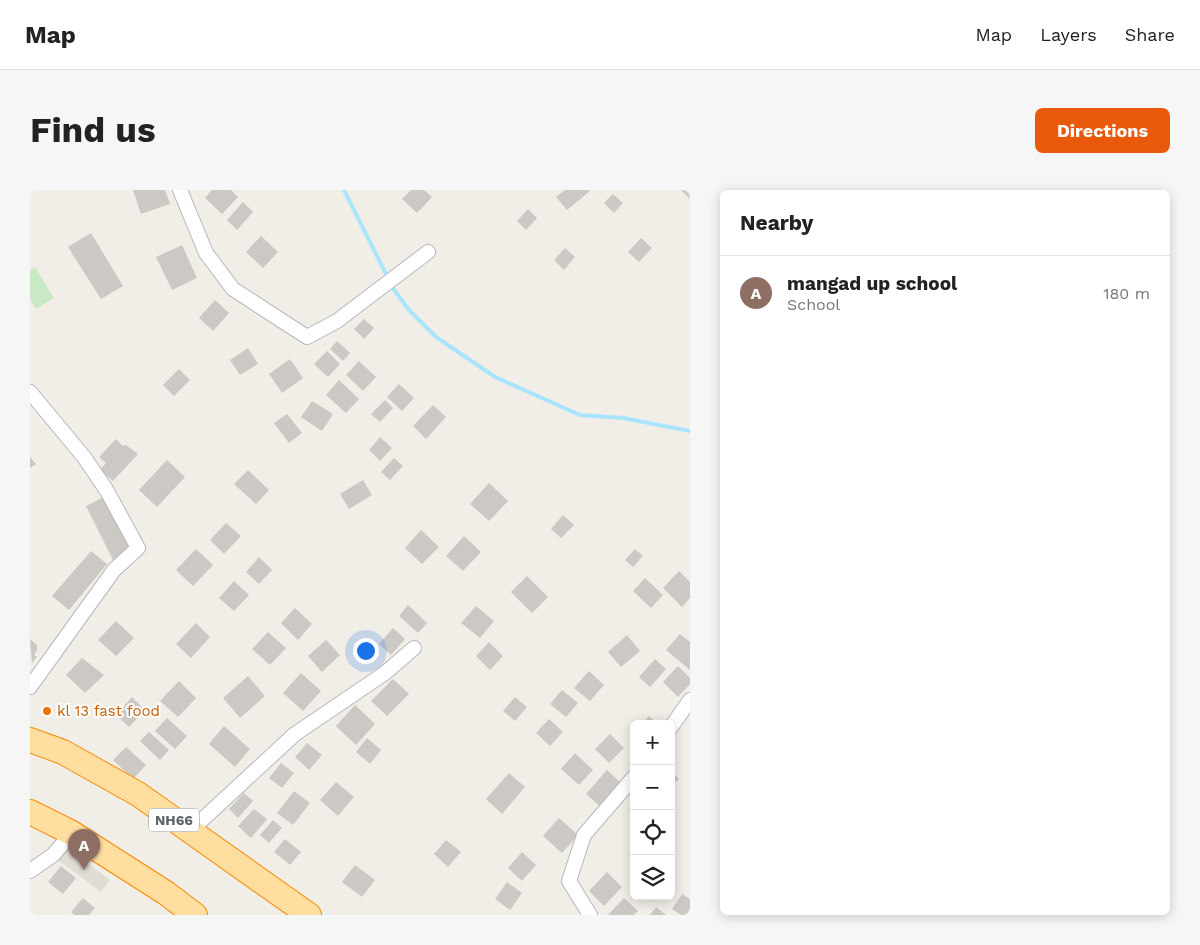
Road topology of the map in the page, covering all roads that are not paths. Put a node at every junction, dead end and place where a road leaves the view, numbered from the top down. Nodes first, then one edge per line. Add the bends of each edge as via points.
1 (180, 190) edge
2 (428, 252) dead end
3 (30, 392) edge
4 (414, 648) dead end
5 (30, 687) edge
6 (690, 700) edge
7 (675, 721) edge
8 (30, 740) edge
9 (630, 783) edge
10 (30, 812) edge
11 (190, 831) junction
12 (72, 833) junction
13 (30, 871) edge
14 (195, 915) edge
15 (309, 915) edge
16 (590, 915) edge

1 - 2 street via 206,253 234,289 308,337 337,322
3 - 5 street via 107,491 138,548 114,570
4 - 11 street via 384,673 295,734
6 - 7 street
8 - 11 highway, NH66 via 63,752 138,794
9 - 16 street via 584,836 569,881
10 - 12 highway
11 - 15 highway, NH66
12 - 13 street via 53,855
12 - 14 highway

